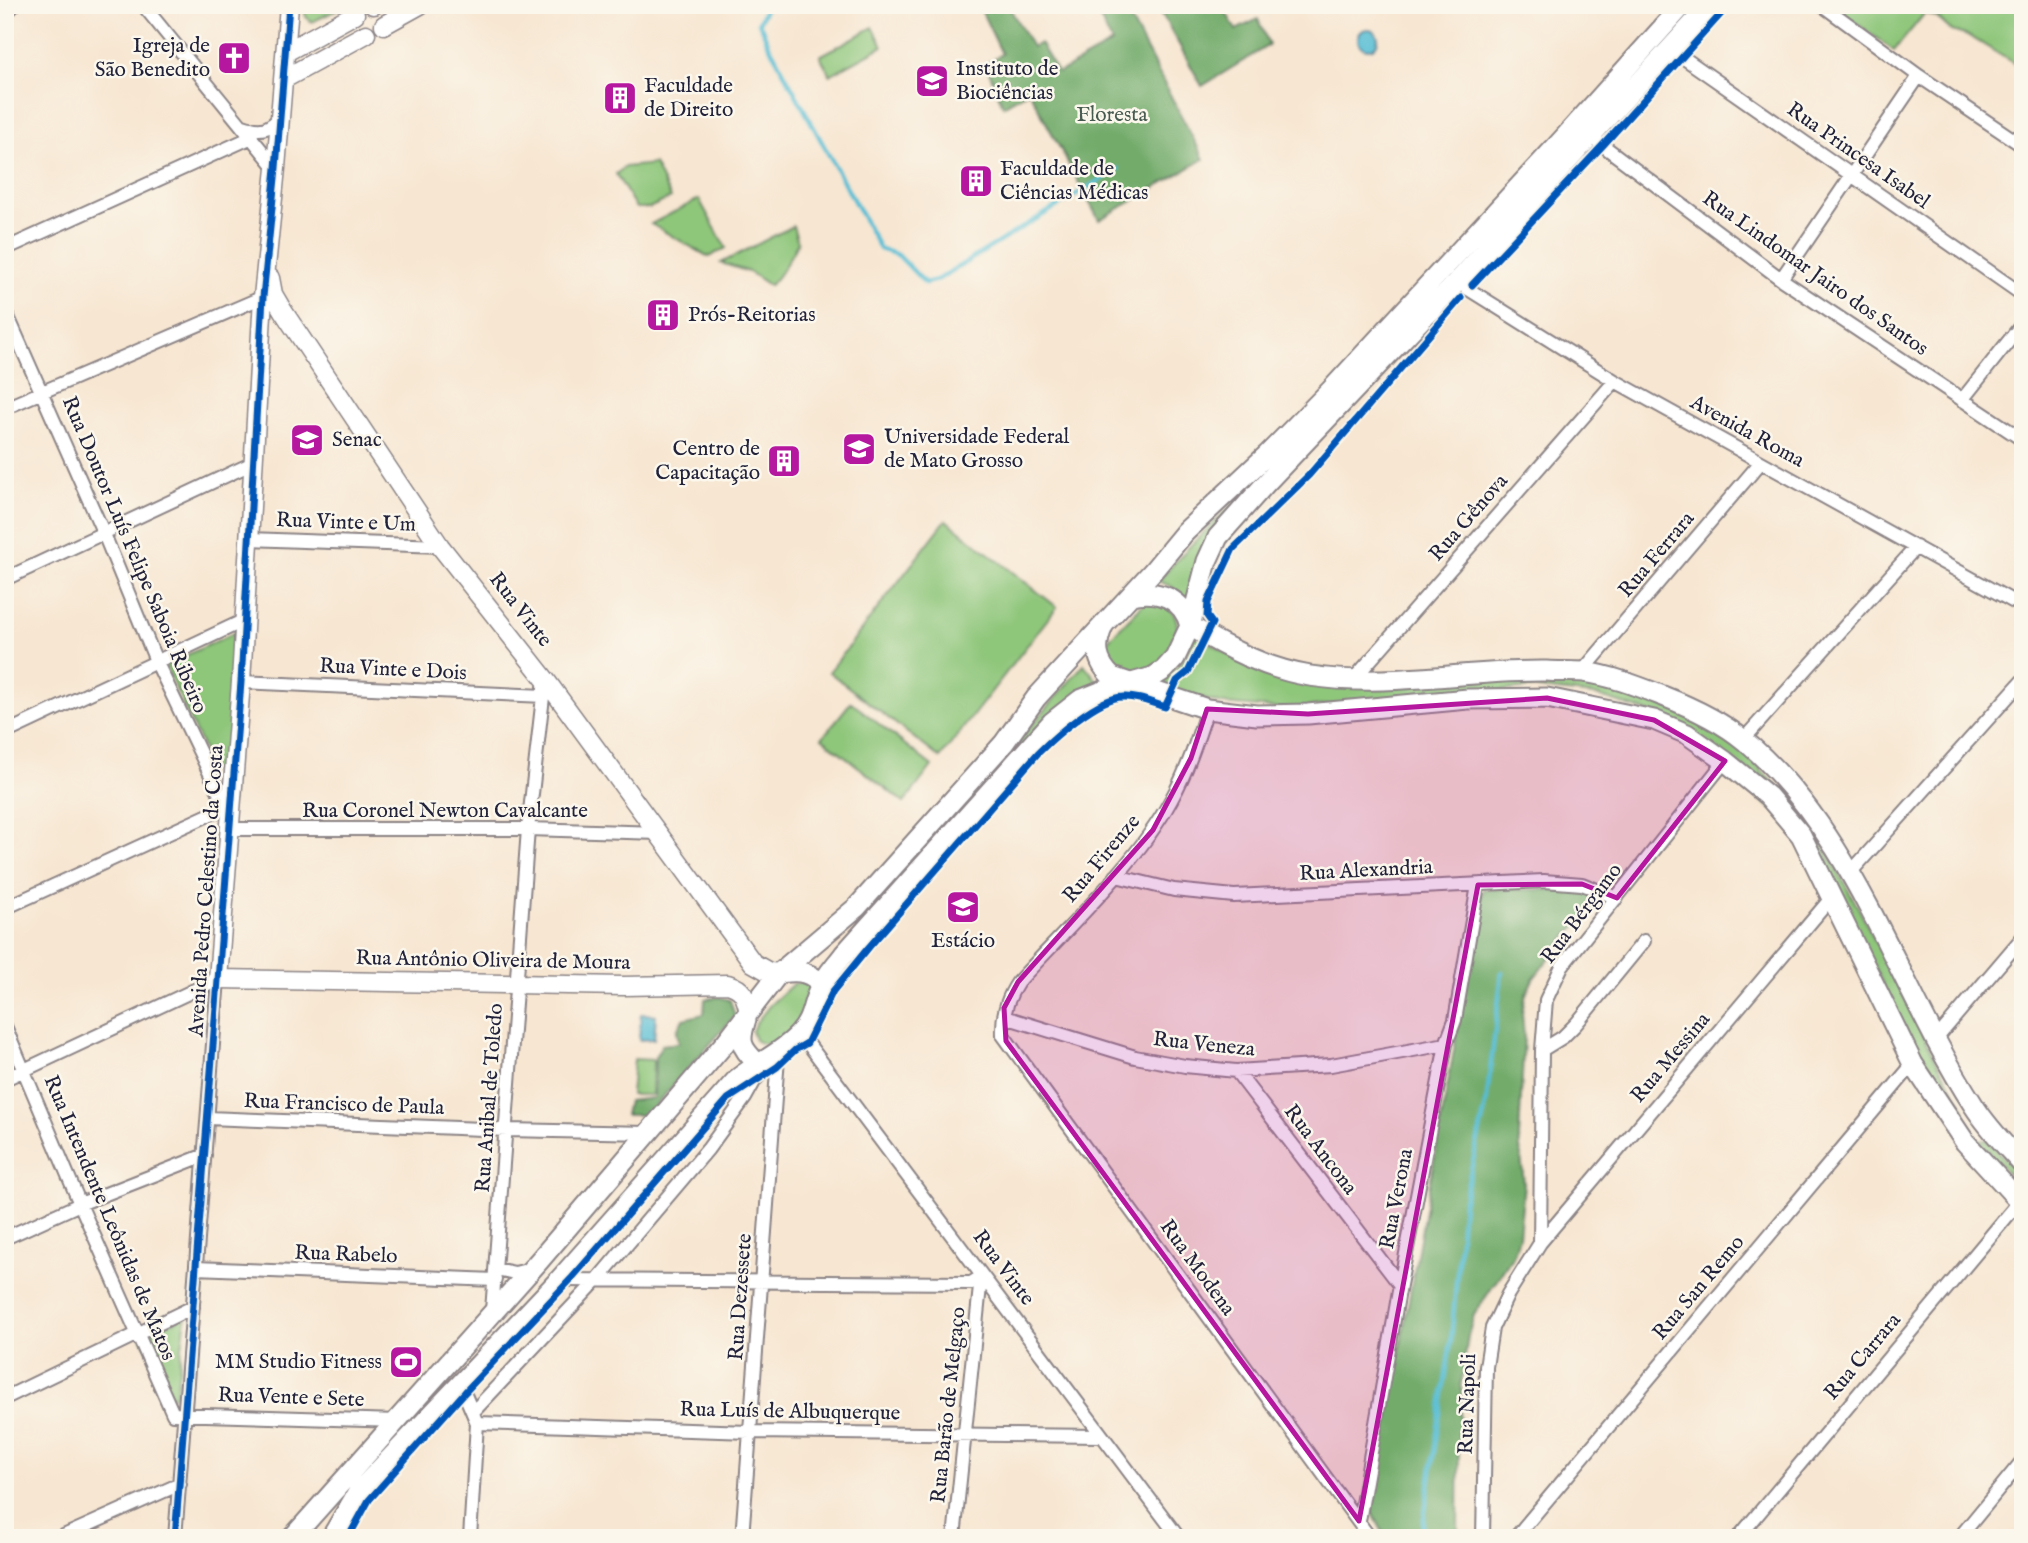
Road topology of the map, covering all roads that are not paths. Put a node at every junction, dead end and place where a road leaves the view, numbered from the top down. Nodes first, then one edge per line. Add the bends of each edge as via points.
1 (14, 5) edge
2 (143, 5) edge
3 (289, 5) edge
4 (420, 5) edge
5 (1683, 5) edge
6 (1710, 5) edge
7 (1822, 5) edge
8 (5, 14) edge
9 (355, 14) dead end
10 (384, 24) dead end
11 (366, 34) dead end
12 (1671, 49) junction
13 (286, 52) junction
14 (1919, 76) junction
15 (284, 79) junction
16 (281, 116) junction
17 (243, 126) junction
18 (1590, 135) junction
19 (252, 137) junction
20 (2023, 146) edge
21 (276, 168) junction
22 (1852, 175) junction
23 (268, 246) junction
24 (5, 249) edge
25 (1781, 279) junction
26 (1457, 282) junction
27 (2023, 295) edge
28 (263, 297) junction
29 (5, 310) edge
30 (2023, 323) edge
31 (1615, 381) junction
32 (42, 390) junction
33 (1962, 400) junction
34 (5, 408) edge
35 (2023, 440) edge
36 (1761, 462) junction
37 (253, 463) junction
38 (104, 534) junction
39 (249, 539) junction
40 (440, 546) junction
41 (1916, 547) junction
42 (5, 579) edge
43 (1131, 595) junction
44 (2023, 607) edge
45 (245, 620) junction
46 (1105, 621) junction
47 (1190, 626) junction
48 (156, 661) junction
49 (1582, 672) junction
50 (1353, 680) junction
51 (2023, 680) edge
52 (241, 682) junction
53 (1130, 684) junction
54 (544, 687) junction
55 (1207, 709) junction
56 (5, 733) edge
57 (1743, 740) junction
58 (1725, 761) junction
59 (229, 817) junction
60 (528, 829) junction
61 (660, 833) junction
62 (1850, 873) junction
63 (1116, 876) junction
64 (1478, 885) junction
65 (1832, 897) junction
66 (1618, 898) junction
67 (5, 908) edge
68 (2023, 937) edge
69 (1644, 942) dead end
70 (779, 973) junction
71 (218, 979) junction
72 (517, 984) junction
73 (819, 989) junction
74 (748, 1012) junction
75 (1005, 1017) junction
76 (5, 1026) edge
77 (800, 1033) junction
78 (1936, 1040) junction
79 (1446, 1044) junction
80 (1542, 1050) junction
81 (779, 1055) junction
82 (757, 1063) junction
83 (1913, 1064) junction
84 (24, 1070) junction
85 (1236, 1071) junction
86 (5, 1079) edge
87 (1974, 1107) junction
88 (1948, 1116) junction
89 (208, 1118) junction
90 (507, 1130) junction
91 (648, 1133) junction
92 (1996, 1135) junction
93 (1966, 1143) junction
94 (205, 1155) junction
95 (2023, 1165) edge
96 (2021, 1203) edge
97 (80, 1204) junction
98 (5, 1238) edge
99 (1540, 1243) junction
100 (196, 1268) junction
101 (531, 1269) junction
102 (496, 1274) junction
103 (981, 1277) junction
104 (559, 1280) junction
105 (597, 1280) junction
106 (761, 1283) junction
107 (1399, 1286) junction
108 (193, 1307) junction
109 (492, 1311) junction
110 (137, 1336) junction
111 (460, 1383) junction
112 (5, 1398) edge
113 (185, 1414) junction
114 (475, 1417) junction
115 (397, 1421) junction
116 (750, 1432) junction
117 (965, 1433) junction
118 (1102, 1436) junction
119 (2023, 1460) edge
120 (180, 1484) junction
121 (1359, 1521) junction
122 (1174, 1534) edge
123 (59, 1538) edge
124 (176, 1538) edge
125 (292, 1538) edge
126 (331, 1538) edge
127 (470, 1538) edge
128 (742, 1538) edge
129 (954, 1538) edge
130 (1370, 1538) edge
131 (1483, 1538) edge
132 (1515, 1538) edge
133 (1738, 1538) edge
134 (1959, 1538) edge

1 - 8 street
2 - 17 street
3 - 13 street
4 - 10 street
5 - 43 main road via 1338,382 1185,531
6 - 12 main road
7 - 14 street
9 - 13 street
11 - 15 street
12 - 18 main road
12 - 22 street, Rua Princesa Isabel
13 - 15 street
14 - 20 street
14 - 22 street
15 - 16 street
16 - 17 street via 264,130
16 - 21 street
17 - 19 street
18 - 25 street, Rua Lindomar Jairo dos Santos
18 - 26 main road
19 - 21 street
19 - 24 street
21 - 23 street
22 - 25 street
22 - 27 street, Rua Princesa Isabel
23 - 28 street, Avenida Pedro Celestino da Costa
23 - 40 street, Rua Vinte via 273,294
25 - 33 street, Rua Lindomar Jairo dos Santos
26 - 31 street, Avenida Roma
26 - 47 main road via 1218,537
28 - 32 street
28 - 37 street, Avenida Pedro Celestino da Costa
29 - 32 street, Rua Doutor Luís Felipe Saboia Ribeiro
30 - 33 street
31 - 36 street, Avenida Roma
31 - 50 street, Rua Gênova
32 - 34 street
32 - 38 street, Rua Doutor Luís Felipe Saboia Ribeiro
33 - 35 street, Rua Lindomar Jairo dos Santos
36 - 41 street, Avenida Roma
36 - 49 street, Rua Ferrara
37 - 38 street
37 - 39 street, Avenida Pedro Celestino da Costa
38 - 42 street
38 - 48 street, Rua Doutor Luís Felipe Saboia Ribeiro
39 - 40 street, Rua Vinte e Um
39 - 45 street, Avenida Pedro Celestino da Costa
40 - 54 street, Rua Vinte
41 - 44 street, Avenida Roma
41 - 57 street
43 - 46 main road
43 - 47 main road via 1166,595 1184,611
45 - 48 street
45 - 52 street, Avenida Pedro Celestino da Costa
46 - 53 main road via 1097,643 1099,661 1112,677
46 - 70 main road via 1004,743 857,907
47 - 50 main road via 1224,647 1282,670
47 - 53 main road via 1164,670
48 - 56 street
48 - 59 street, Rua Doutor Luís Felipe Saboia Ribeiro
49 - 50 main road
49 - 57 main road via 1634,684 1694,708
51 - 62 street
52 - 54 street, Rua Vinte e Dois
52 - 59 street, Avenida Pedro Celestino da Costa
53 - 55 main road
53 - 73 main road via 1080,700 1052,722 898,891
54 - 60 street, Rua Anibal de Toledo
54 - 61 street, Rua Vinte
55 - 58 main road via 1257,715 1468,699 1547,698 1654,720 1687,734
55 - 63 street, Rua Firenze via 1171,800
57 - 62 main road via 1791,786
58 - 65 main road via 1768,796 1801,835
58 - 66 street, Rua Bérgamo
59 - 60 street, Rua Coronel Newton Cavalcante
59 - 67 street
59 - 71 street, Avenida Pedro Celestino da Costa
60 - 61 street, Rua Coronel Newton Cavalcante
60 - 72 street, Rua Anibal de Toledo
61 - 70 street, Rua Vinte via 753,963
62 - 78 main road
63 - 64 street, Rua Alexandria via 1174,890 1234,896
63 - 75 street, Rua Firenze via 1018,982 1007,999
64 - 66 street, Rua Alexandria via 1582,884
64 - 79 street, Rua Verona via 1455,1020
65 - 83 main road
65 - 99 street, Rua Messina
66 - 80 street, Rua Bérgamo via 1562,966 1546,1000
68 - 78 street
69 - 80 street via 1576,1024
70 - 73 main road via 805,972 818,981
70 - 74 main road
71 - 72 street, Rua Antônio Oliveira de Moura
71 - 84 street
71 - 89 street, Avenida Pedro Celestino da Costa
72 - 74 street, Rua Antônio Oliveira de Moura via 728,984 745,994
72 - 90 street, Rua Anibal de Toledo
73 - 77 main road
74 - 82 main road via 741,1036 747,1054
74 - 91 main road
75 - 85 street, Rua Veneza via 1135,1057
75 - 121 street, Rua Modena via 1006,1041
76 - 84 street, Rua Intendente Leônidas de Matos
77 - 81 main road
77 - 103 street, Rua Vinte
78 - 87 main road
79 - 85 street, Rua Veneza via 1331,1065
79 - 107 street, Rua Verona
80 - 99 street, Rua Bérgamo
81 - 82 main road
81 - 105 street via 755,1080 708,1149
81 - 106 street, Rua Dezessete
82 - 104 main road via 737,1079
83 - 88 main road
83 - 132 street, Rua San Remo
84 - 86 street
84 - 97 street, Rua Intendente Leônidas de Matos
85 - 107 street, Rua Ancona
87 - 88 main road via 1967,1117
87 - 92 main road
88 - 93 main road
89 - 90 street, Rua Francisco de Paula
89 - 94 street, Avenida Pedro Celestino da Costa
90 - 91 street, Rua Francisco de Paula
90 - 102 street, Rua Anibal de Toledo
91 - 101 main road
92 - 93 main road via 1976,1131
92 - 95 main road
93 - 96 main road
94 - 97 street
94 - 100 street, Avenida Pedro Celestino da Costa
96 - 133 street, Rua Carrara
97 - 98 street
97 - 110 street, Rua Intendente Leônidas de Matos
99 - 131 street, Rua Napoli via 1492,1328 1486,1367
100 - 102 street, Rua Rabelo
100 - 108 street, Avenida Pedro Celestino da Costa
101 - 102 street, Rua Rabelo
101 - 109 main road
102 - 109 street, Rua Anibal de Toledo
103 - 106 street via 971,1283
103 - 117 street, Rua Barão de Melgaço
103 - 118 street, Rua Vinte
104 - 105 street
104 - 111 main road
105 - 106 street
105 - 114 street
106 - 116 street, Rua Dezessete
107 - 121 street, Rua Verona
108 - 110 street
108 - 113 street, Avenida Pedro Celestino da Costa
109 - 115 main road
110 - 112 street
110 - 113 street, Rua Intendente Leônidas de Matos via 173,1413
111 - 114 street
111 - 126 main road via 358,1492
113 - 115 street, Rua Vente e Sete
113 - 120 street, Avenida Pedro Celestino da Costa
114 - 116 street, Rua Luís de Albuquerque
114 - 127 street
115 - 125 main road
116 - 117 street, Rua Luís de Albuquerque
116 - 128 street, Rua Dezessete
117 - 118 street, Rua Luís de Albuquerque
117 - 129 street, Rua Barão de Melgaço
118 - 122 street, Rua Vinte
119 - 134 street
120 - 123 street
120 - 124 street, Avenida Pedro Celestino da Costa
121 - 130 street, Rua Modena

